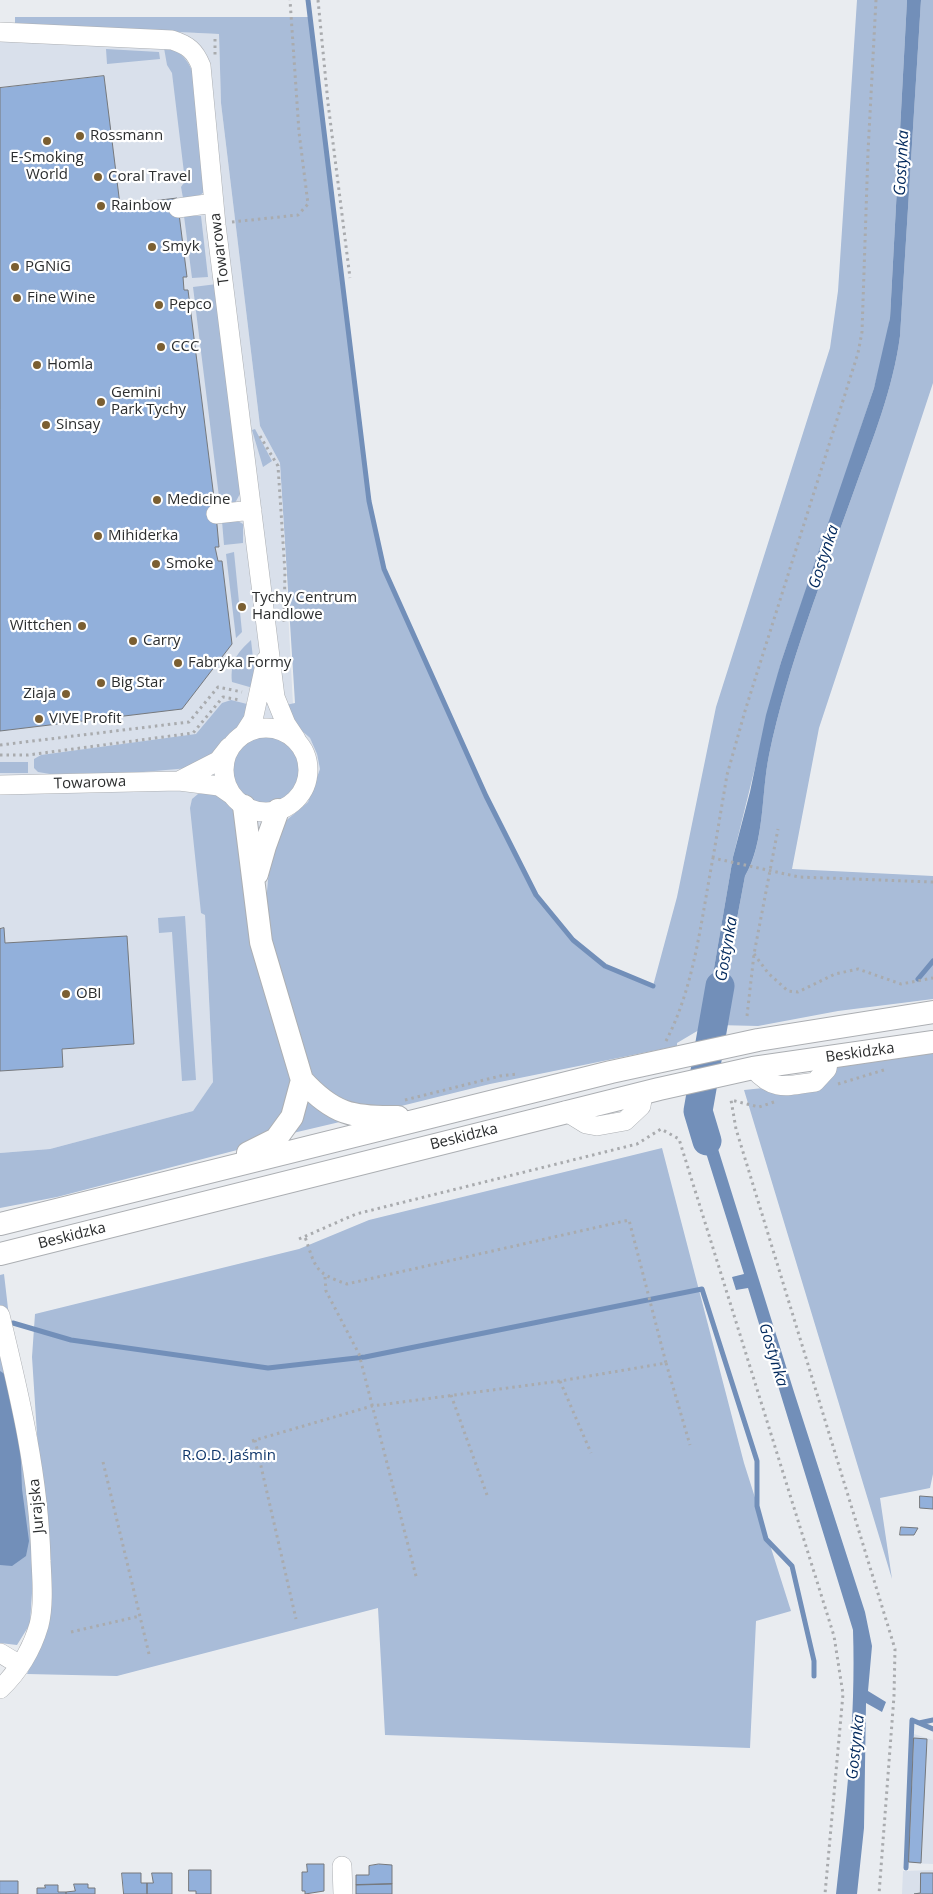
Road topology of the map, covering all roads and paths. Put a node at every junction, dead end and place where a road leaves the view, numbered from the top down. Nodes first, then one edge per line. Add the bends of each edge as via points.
1 (290, 0) edge
2 (318, 0) edge
3 (876, 0) edge
4 (0, 32) edge
5 (215, 39) dead end
6 (215, 57) dead end
7 (214, 203) junction
8 (178, 208) dead end
9 (227, 223) junction
10 (350, 278) dead end
11 (260, 434) dead end
12 (252, 510) junction
13 (216, 514) dead end
14 (284, 625) dead end
15 (269, 644) junction
16 (258, 700) junction
17 (238, 738) junction
18 (296, 739) junction
19 (0, 745) edge
20 (0, 755) edge
21 (179, 781) junction
22 (0, 785) edge
23 (238, 801) junction
24 (278, 810) junction
25 (778, 829) dead end
26 (713, 858) junction
27 (769, 871) junction
28 (933, 882) edge
29 (254, 884) junction
30 (754, 954) junction
31 (933, 978) edge
32 (933, 1012) edge
33 (748, 1016) dead end
34 (667, 1039) dead end
35 (933, 1042) edge
36 (896, 1066) dead end
37 (523, 1073) dead end
38 (302, 1080) junction
39 (832, 1085) dead end
40 (399, 1100) dead end
41 (777, 1101) dead end
42 (429, 1117) junction
43 (213, 1172) junction
44 (0, 1224) edge
45 (304, 1237) junction
46 (299, 1239) dead end
47 (0, 1254) edge
48 (325, 1277) junction
49 (0, 1315) edge
50 (666, 1363) junction
51 (560, 1381) junction
52 (451, 1395) junction
53 (372, 1406) junction
54 (690, 1445) dead end
55 (590, 1453) dead end
56 (103, 1462) dead end
57 (487, 1495) dead end
58 (417, 1580) dead end
59 (140, 1616) junction
60 (296, 1619) dead end
61 (71, 1632) dead end
62 (0, 1653) edge
63 (149, 1654) dead end
64 (20, 1665) junction
65 (0, 1689) edge
66 (342, 1866) dead end
67 (343, 1894) edge
68 (825, 1894) edge
69 (879, 1894) edge

1 - 9 path via 299,132 308,204 298,215
2 - 10 path
3 - 26 path via 862,332 745,710 727,774
4 - 7 street, Towarowa via 172,40 186,44 196,54 201,66
5 - 6 path
7 - 8 street
7 - 9 street, Towarowa
9 - 12 street, Towarowa
11 - 14 path via 278,466 285,572
12 - 13 street
12 - 15 street, Towarowa
15 - 16 street, Towarowa
15 - 18 street, Towarowa via 276,703
16 - 17 street, Towarowa via 253,720
16 - 19 path via 218,687 189,722
16 - 20 path via 223,697 193,733 28,755
17 - 18 street via 256,728 271,727
17 - 21 street, Towarowa via 218,760
17 - 23 street via 226,755 224,769 226,783
18 - 24 street via 304,750 308,778 297,800
21 - 22 street, Towarowa
21 - 23 street, Towarowa via 219,786
23 - 24 street via 255,811
23 - 29 main road
24 - 29 main road
25 - 27 path
26 - 27 path
26 - 34 path via 688,988 680,1015
27 - 28 path via 799,876
27 - 30 path
29 - 38 main road via 265,961
30 - 31 path via 768,974 788,991 798,992 835,974 858,969 901,984
30 - 33 path
32 - 42 main road, Beskidzka via 758,1040
35 - 47 main road, Beskidzka via 753,1068 651,1091
36 - 39 path
37 - 40 path
38 - 42 main road via 334,1109 351,1114 375,1118
38 - 43 main road via 292,1117 276,1139
41 - 69 path via 759,1106 731,1100 739,1139 895,1649
42 - 43 main road, Beskidzka
43 - 44 main road, Beskidzka
45 - 46 path
45 - 48 path via 315,1265
45 - 68 path via 356,1214 637,1144 661,1129 679,1139 834,1636 842,1694
48 - 50 path via 347,1284 628,1220
48 - 53 path via 326,1291 359,1354
49 - 64 street, Jurajska via 30,1442 39,1518 40,1616 32,1645
50 - 51 path
50 - 54 path
51 - 52 path
51 - 55 path
52 - 53 path
52 - 57 path
53 - 58 path
53 - 60 path via 253,1441
56 - 59 path
59 - 61 path
59 - 63 path
62 - 64 street
64 - 65 street, Jurajska
66 - 67 street

